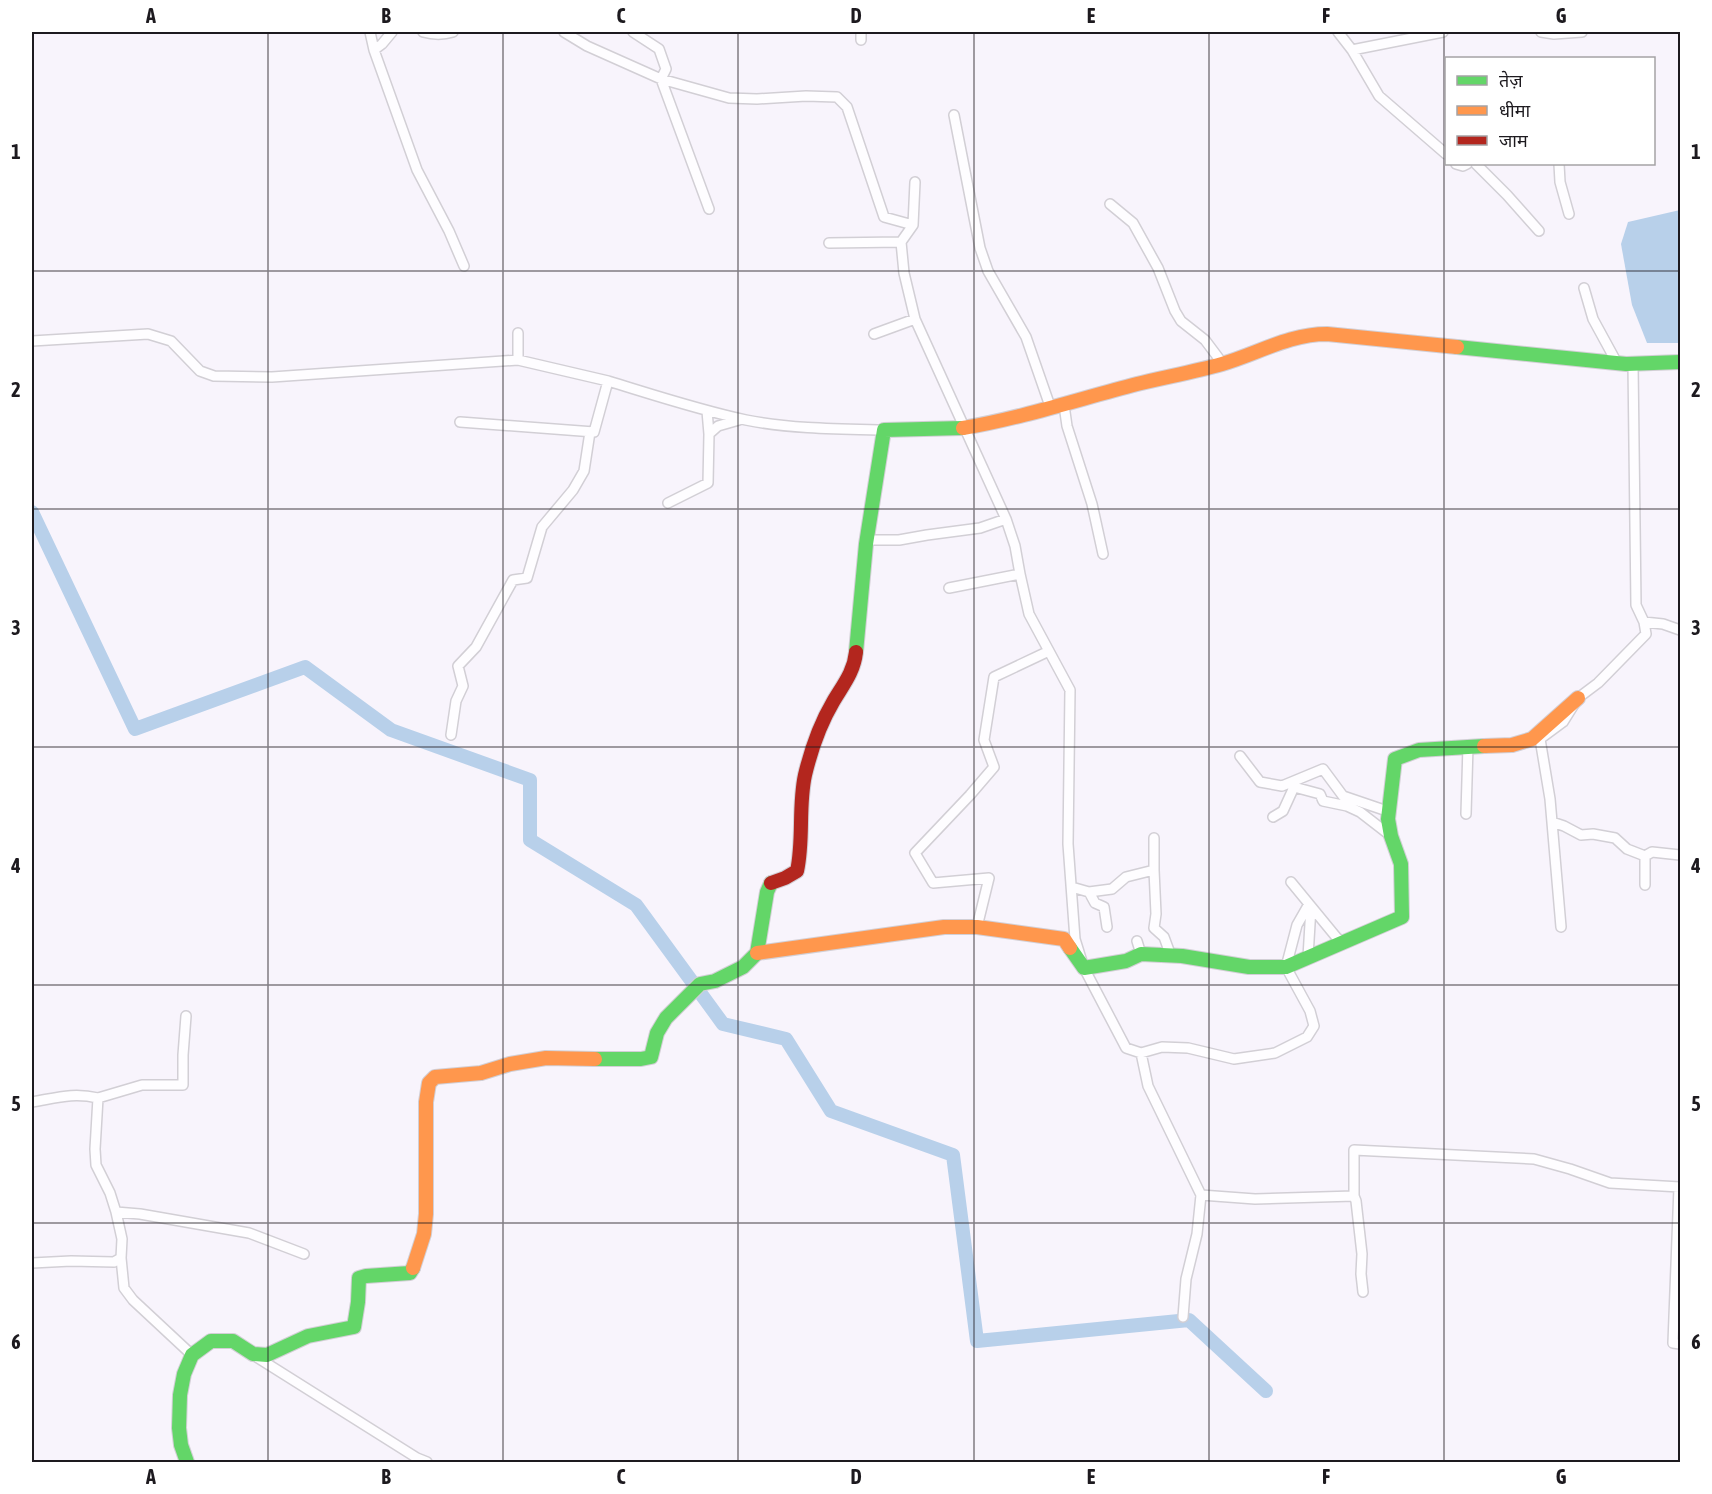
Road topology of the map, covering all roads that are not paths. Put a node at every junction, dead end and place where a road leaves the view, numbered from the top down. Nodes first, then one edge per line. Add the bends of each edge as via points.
1 (370, 32) edge
2 (392, 32) edge
3 (423, 32) edge
4 (453, 32) edge
5 (564, 32) edge
6 (633, 32) edge
7 (1338, 32) edge
8 (1443, 32) edge
9 (1541, 32) edge
10 (1582, 32) edge
11 (374, 50) junction
12 (1352, 50) junction
13 (661, 79) junction
14 (954, 115) dead end
15 (1445, 153) edge
16 (1477, 165) edge
17 (1559, 165) edge
18 (915, 182) dead end
19 (1110, 204) dead end
20 (709, 209) dead end
21 (1569, 214) dead end
22 (913, 225) junction
23 (1539, 231) dead end
24 (901, 242) junction
25 (829, 243) dead end
26 (464, 266) dead end
27 (1584, 288) dead end
28 (915, 319) junction
29 (518, 333) dead end
30 (874, 334) dead end
31 (32, 341) edge
32 (518, 360) junction
33 (1680, 362) edge
34 (1617, 363) junction
35 (1223, 364) junction
36 (1633, 364) junction
37 (608, 381) junction
38 (1058, 407) junction
39 (707, 411) junction
40 (742, 419) junction
41 (460, 422) dead end
42 (964, 428) junction
43 (884, 430) junction
44 (590, 432) junction
45 (709, 434) junction
46 (668, 503) dead end
47 (1006, 519) junction
48 (867, 540) junction
49 (1103, 554) dead end
50 (1020, 574) junction
51 (949, 588) dead end
52 (1644, 622) junction
53 (1680, 630) edge
54 (1049, 651) junction
55 (1578, 698) junction
56 (451, 735) dead end
57 (1468, 746) junction
58 (1240, 756) dead end
59 (1390, 812) junction
60 (1466, 814) dead end
61 (1273, 817) dead end
62 (1552, 822) junction
63 (1391, 836) junction
64 (1154, 838) dead end
65 (1680, 855) edge
66 (1645, 856) junction
67 (1154, 870) junction
68 (1291, 882) dead end
69 (1646, 885) dead end
70 (1072, 889) junction
71 (1089, 892) junction
72 (1310, 905) junction
73 (977, 927) junction
74 (1107, 927) dead end
75 (1561, 927) dead end
76 (1343, 942) junction
77 (757, 953) junction
78 (1171, 956) junction
79 (1308, 957) junction
80 (1287, 967) junction
81 (1084, 968) junction
82 (186, 1016) dead end
83 (1141, 1053) junction
84 (98, 1098) junction
85 (32, 1102) edge
86 (1680, 1187) edge
87 (1201, 1195) junction
88 (1354, 1196) junction
89 (116, 1212) junction
90 (304, 1254) dead end
91 (121, 1258) junction
92 (32, 1263) edge
93 (1363, 1292) dead end
94 (1183, 1317) dead end
95 (1680, 1344) edge
96 (253, 1354) junction
97 (192, 1355) junction
98 (187, 1462) edge
99 (426, 1462) edge

1 - 11 street
2 - 11 street
3 - 4 street
5 - 13 street
6 - 13 street via 659,49 666,69
7 - 12 street
8 - 12 street
9 - 10 street
11 - 26 street via 417,170
12 - 15 street via 1379,96
13 - 20 street
13 - 22 street via 729,98 837,97 848,107 885,217
14 - 38 street via 988,271 1026,337
16 - 23 street
17 - 21 street
18 - 22 street
19 - 35 street via 1133,223 1181,321 1205,340
22 - 24 street
24 - 25 street
24 - 28 street
27 - 34 street via 1593,319
28 - 30 street
28 - 42 street
29 - 32 street
31 - 32 street via 148,334 171,341 200,371 214,376 272,377
32 - 37 street
33 - 36 street
34 - 35 street via 1319,334 1296,337
34 - 36 street
35 - 38 street
36 - 52 street via 1636,605
37 - 39 street
37 - 44 street via 594,432
38 - 42 street
38 - 49 street via 1092,504
39 - 40 street
39 - 45 street
40 - 43 street via 803,428
40 - 45 street via 718,426
41 - 44 street
42 - 43 street
42 - 47 street
43 - 48 street
44 - 56 street via 584,471 542,527 527,578 513,580 476,647 458,666 463,686 456,701
45 - 46 street via 708,483
47 - 48 street via 980,528 899,540
47 - 50 street
48 - 77 street via 855,659 817,735 800,807 797,871 771,883
50 - 51 street
50 - 54 street via 1029,614
52 - 53 street
52 - 55 street via 1646,634
54 - 70 street via 1070,690 1068,844
54 - 73 street via 994,677 984,740 994,767 915,852 933,883 990,878
55 - 57 street via 1532,739 1512,745
55 - 62 street via 1563,722 1540,739
57 - 59 street via 1419,750 1395,759
57 - 60 street
58 - 59 street via 1260,782 1282,786 1323,769 1343,796
59 - 63 street
61 - 63 street via 1283,811 1294,787 1360,812
62 - 66 street via 1581,835 1615,838 1627,849
62 - 75 street
63 - 76 street via 1401,864 1402,917
64 - 67 street
65 - 66 street via 1652,852
66 - 69 street
67 - 71 street via 1126,877 1112,889
67 - 78 street via 1154,928 1164,938
68 - 72 street
70 - 71 street
70 - 81 street via 1075,939
71 - 74 street via 1095,903 1104,907
72 - 76 street
72 - 79 street
72 - 80 street via 1297,925
73 - 77 street via 944,927
73 - 81 street via 1064,939
76 - 79 street
77 - 96 street via 743,967 700,984 666,1018 657,1033 651,1057 546,1058 481,1073 435,1077 429,1083 426,1102 424,1234 411,1273 359,1278 354,1327 308,1336 267,1354
78 - 80 street via 1249,967
78 - 81 street via 1139,948 1126,961
79 - 80 street
80 - 83 street via 1310,1011 1314,1026 1307,1037 1275,1053 1234,1059 1188,1048 1162,1047
81 - 83 street via 1126,1048
82 - 84 street via 183,1084 142,1085
83 - 87 street via 1148,1086
84 - 85 street via 70,1094
84 - 89 street via 96,1165
86 - 88 street via 1610,1183 1533,1160 1354,1150
86 - 95 street via 1673,1343
87 - 88 street via 1255,1199
87 - 94 street
88 - 93 street
89 - 90 street via 249,1233
89 - 91 street via 122,1239
91 - 92 street via 114,1262
91 - 97 street via 124,1288
96 - 97 street via 233,1341 211,1341
96 - 99 street
97 - 98 street via 180,1395 179,1428

